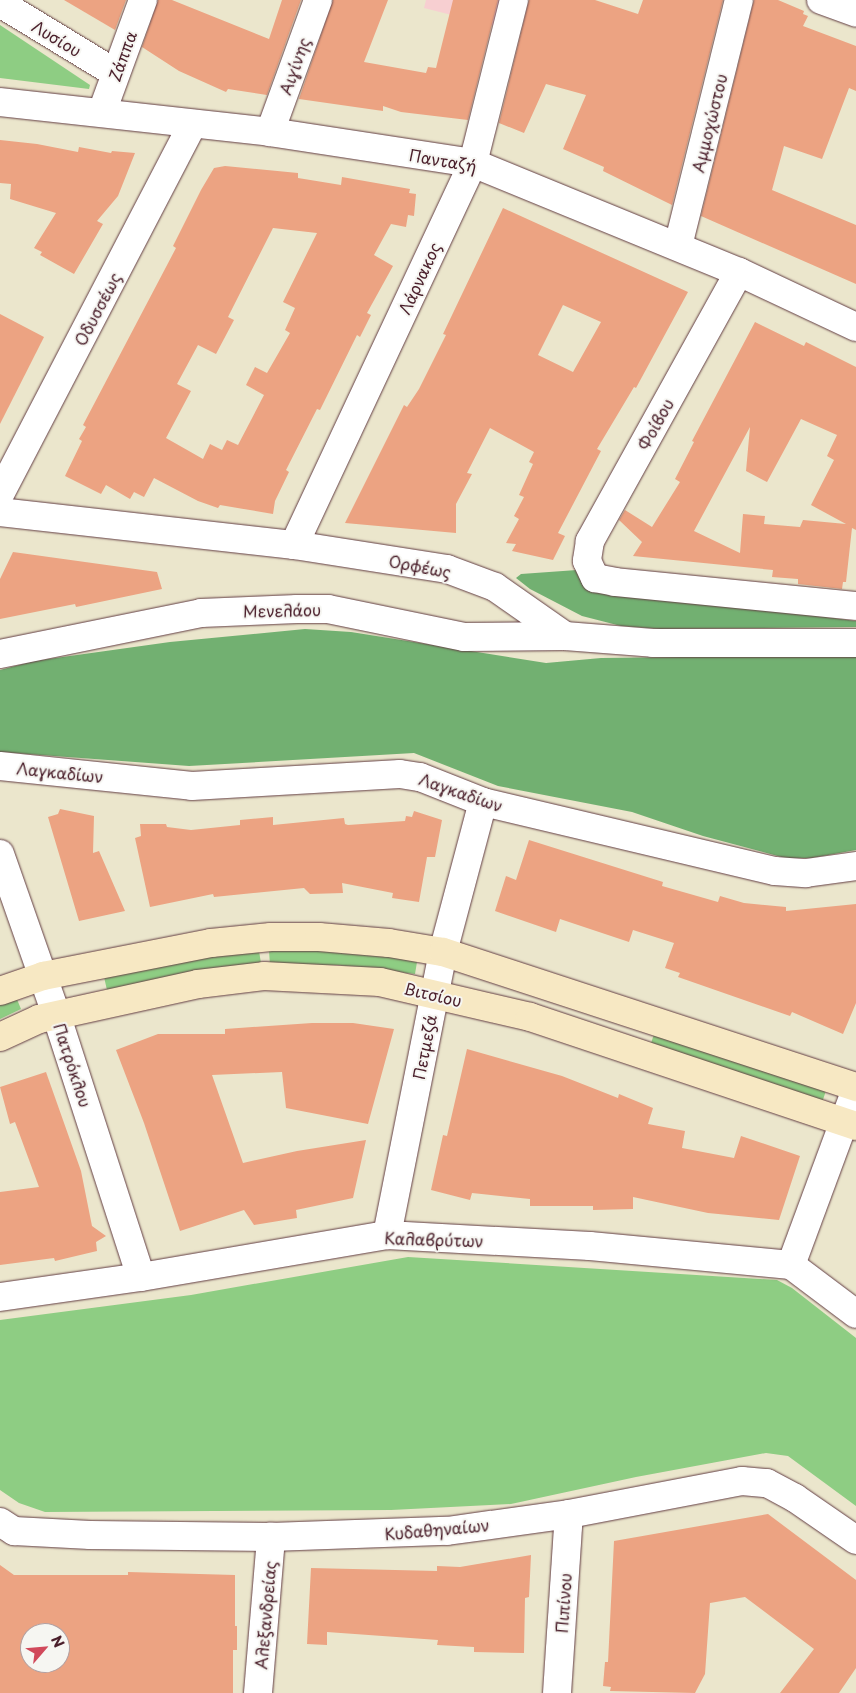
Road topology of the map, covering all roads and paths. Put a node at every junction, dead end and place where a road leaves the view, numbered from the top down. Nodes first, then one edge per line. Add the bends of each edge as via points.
1 (143, 0) edge
2 (318, 0) edge
3 (514, 0) edge
4 (739, 0) edge
5 (821, 0) edge
6 (0, 3) edge
7 (856, 13) edge
8 (115, 73) junction
9 (0, 102) edge
10 (102, 112) junction
11 (193, 124) junction
12 (270, 132) junction
13 (473, 162) junction
14 (678, 246) junction
15 (738, 272) junction
16 (856, 328) edge
17 (0, 494) edge
18 (0, 512) edge
19 (294, 545) junction
20 (856, 606) edge
21 (565, 636) junction
22 (856, 643) edge
23 (0, 654) edge
24 (0, 766) edge
25 (483, 802) junction
26 (0, 854) edge
27 (856, 866) edge
28 (443, 952) junction
29 (43, 976) junction
30 (0, 991) edge
31 (434, 994) junction
32 (56, 1014) junction
33 (0, 1037) edge
34 (856, 1088) edge
35 (850, 1124) edge
36 (387, 1235) junction
37 (791, 1265) junction
38 (141, 1277) junction
39 (0, 1297) edge
40 (856, 1314) edge
41 (569, 1514) junction
42 (0, 1522) edge
43 (271, 1537) junction
44 (856, 1540) edge
45 (258, 1693) edge
46 (557, 1693) edge

1 - 8 street, Ζάππα
2 - 12 street, Αιγίνης
3 - 13 street, Λάρνακος
4 - 14 street, Αμμοχώστου
5 - 7 street
6 - 8 street, Λυσίου
8 - 10 street, Ζάππα
9 - 10 street, Πανταζή
10 - 11 street, Πανταζή
11 - 12 street, Πανταζή
11 - 17 street, Οδυσσέως
12 - 13 street, Πανταζή
13 - 14 street, Πανταζή
13 - 19 street, Λάρνακος
14 - 15 street, Πανταζή
15 - 16 street, Πανταζή
15 - 20 street, Φοίβου via 590,541 587,561 595,578
18 - 19 street, Ορφέως
19 - 21 street, Ορφέως via 447,570 495,587
21 - 22 street via 653,643
21 - 23 street, Μενελάου via 464,637 328,609 237,610 201,613
24 - 25 street, Λαγκαδίων via 192,786 400,774 420,777
25 - 27 street, Λαγκαδίων via 775,870 806,873
25 - 28 street, Πετμεζά
26 - 29 street, Πατρόκλου
28 - 29 street via 339,938 271,937 211,943
28 - 31 street, Πετμεζά
28 - 34 street
29 - 30 street
29 - 32 street, Πατρόκλου
31 - 32 street, Βιτσίου via 380,982 264,976 198,984
31 - 35 street, Βιτσίου via 530,1017
31 - 36 street, Πετμεζά
32 - 33 street, Βιτσίου via 39,1018
32 - 38 street, Πατρόκλου
34 - 35 street
35 - 37 street
36 - 37 street, Καλαβρύτων via 590,1246
36 - 38 street, Καλαβρύτων
37 - 40 street
38 - 39 street, Καλαβρύτων
41 - 43 street, Κυδαθηναίων via 447,1531
41 - 44 street, Κυδαθηναίων via 742,1481 767,1483
41 - 46 street, Πιπίνου
42 - 43 street, Κυδαθηναίων via 14,1531
43 - 45 street, Αλεξανδρείας

